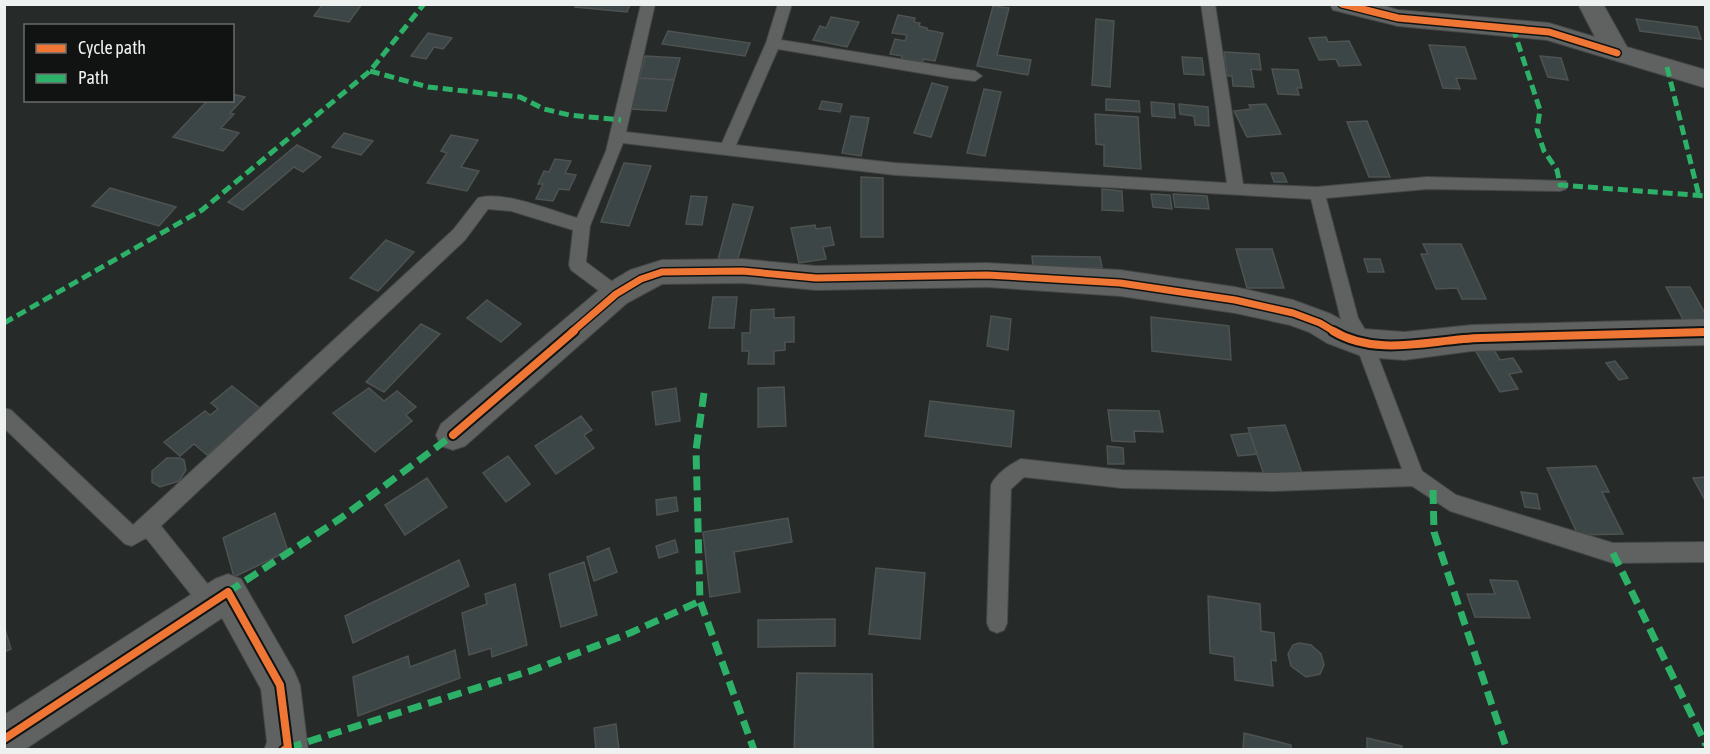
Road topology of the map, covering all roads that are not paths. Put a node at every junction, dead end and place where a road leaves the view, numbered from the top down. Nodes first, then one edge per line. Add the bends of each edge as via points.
1 (648, 4) edge
2 (785, 4) edge
3 (1208, 4) edge
4 (1342, 4) edge
5 (1590, 4) edge
6 (1394, 11) edge
7 (773, 43) junction
8 (1617, 53) junction
9 (975, 76) dead end
10 (1706, 79) edge
11 (618, 137) junction
12 (727, 149) junction
13 (1560, 184) dead end
14 (1236, 190) junction
15 (1317, 193) junction
16 (582, 226) junction
17 (616, 294) junction
18 (1706, 332) edge
19 (1364, 343) junction
20 (4, 416) edge
21 (453, 435) dead end
22 (1415, 477) junction
23 (148, 525) junction
24 (1706, 552) edge
25 (211, 604) junction
26 (997, 623) dead end
27 (4, 739) edge
28 (284, 750) edge

1 - 11 lane
2 - 7 lane
3 - 14 lane
4 - 6 street
5 - 8 street
6 - 8 street via 1549,32
7 - 9 lane
7 - 12 lane
8 - 10 street
11 - 12 lane
11 - 16 lane
12 - 14 lane via 895,169
13 - 15 lane via 1426,183
14 - 15 lane
15 - 19 lane via 1350,320
16 - 17 lane via 577,265
16 - 23 lane via 511,205 484,202 443,251
17 - 19 street via 641,279 662,273 742,271 816,278 987,275 1109,283 1235,300 1281,310
17 - 21 street
18 - 19 street via 1472,338 1404,345
19 - 22 lane
20 - 23 lane via 132,537
22 - 24 lane via 1450,502 1613,553
22 - 26 lane via 1250,482 1122,478 1021,468 1001,485
23 - 25 lane
25 - 27 street
25 - 28 street via 228,592 280,685 288,748

